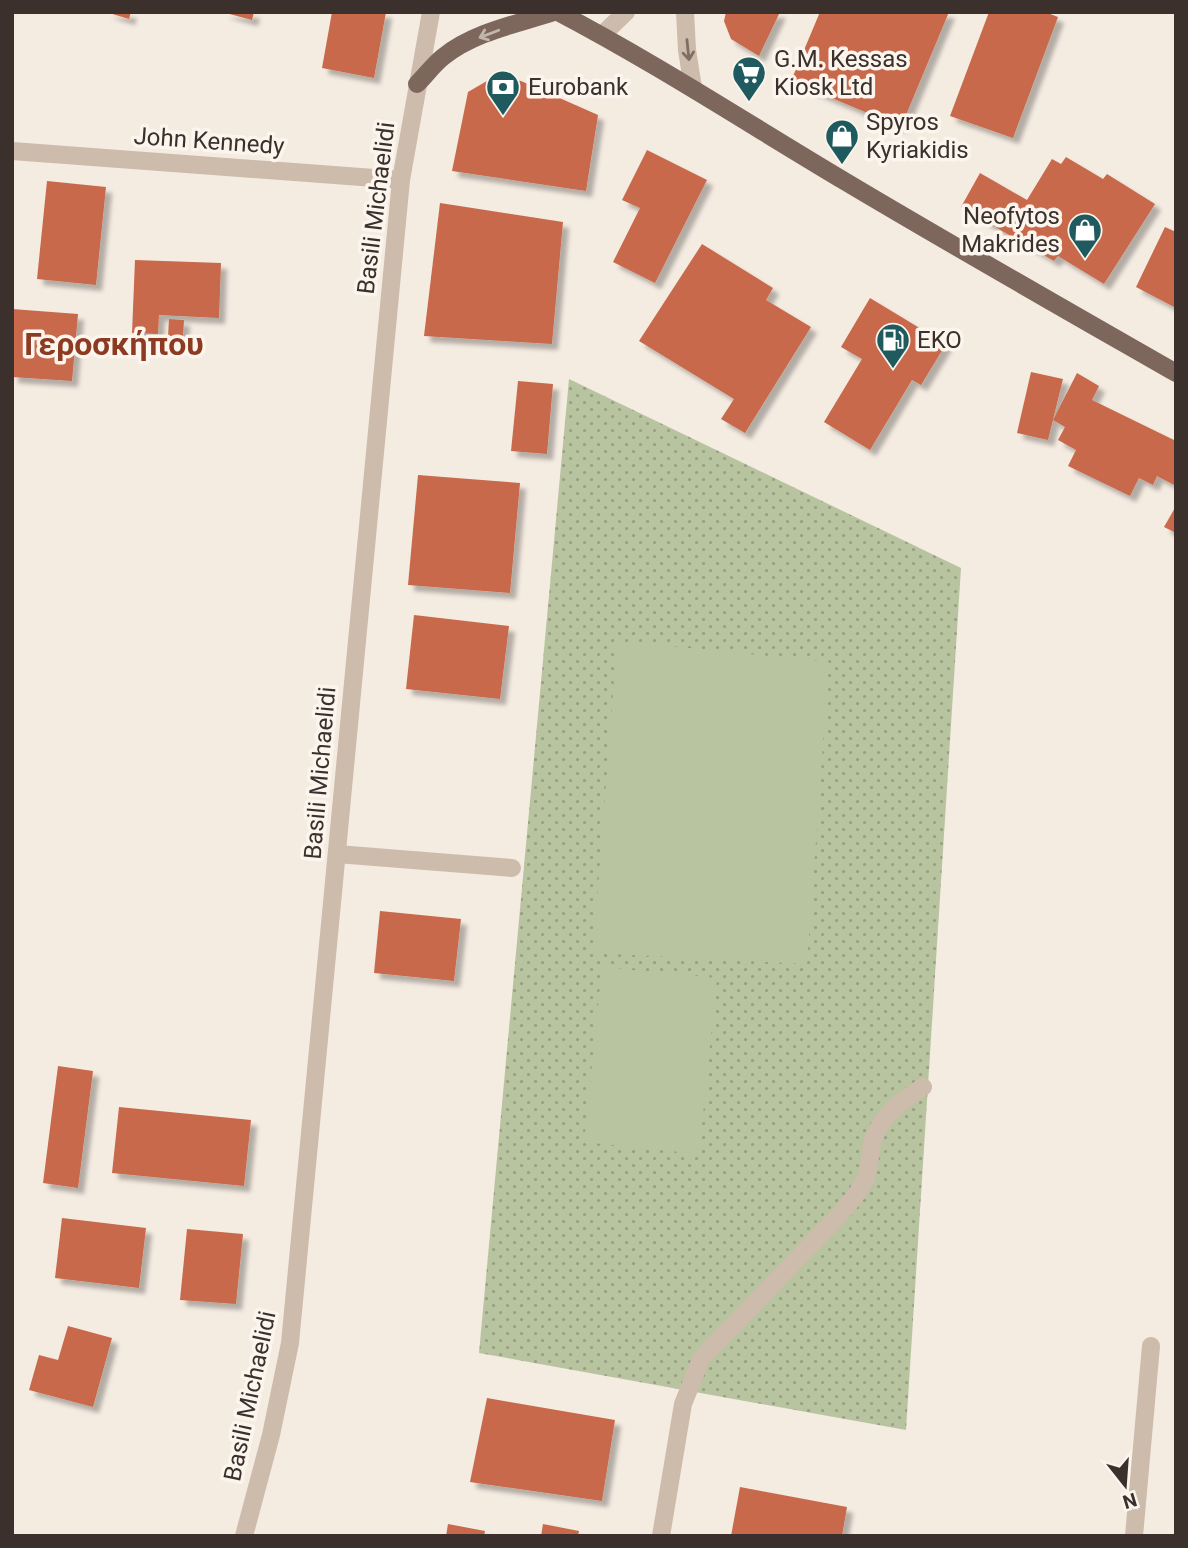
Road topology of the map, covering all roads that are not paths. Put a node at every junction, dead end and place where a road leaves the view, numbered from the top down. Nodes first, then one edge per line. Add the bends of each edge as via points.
1 (431, 12) edge
2 (556, 12) edge
3 (626, 12) edge
4 (685, 12) edge
5 (601, 35) junction
6 (417, 84) junction
7 (694, 88) junction
8 (12, 151) edge
9 (401, 180) junction
10 (1176, 373) edge
11 (337, 854) junction
12 (512, 868) dead end
13 (923, 1087) dead end
14 (1151, 1346) dead end
15 (244, 1536) edge
16 (661, 1536) edge
17 (1133, 1536) edge

1 - 6 street, Basili Michaelidi
2 - 5 main road
2 -> 6 main road via 464,44 443,57
3 - 5 street
4 -> 7 street
5 - 7 main road
6 - 9 street, Basili Michaelidi
7 - 10 main road
8 - 9 street, John Kennedy
9 - 11 street, Basili Michaelidi
11 - 12 street
11 - 15 street, Basili Michaelidi via 290,1343
13 - 16 street via 882,1122 872,1143 864,1182 845,1210 701,1359 683,1404
14 - 17 street

